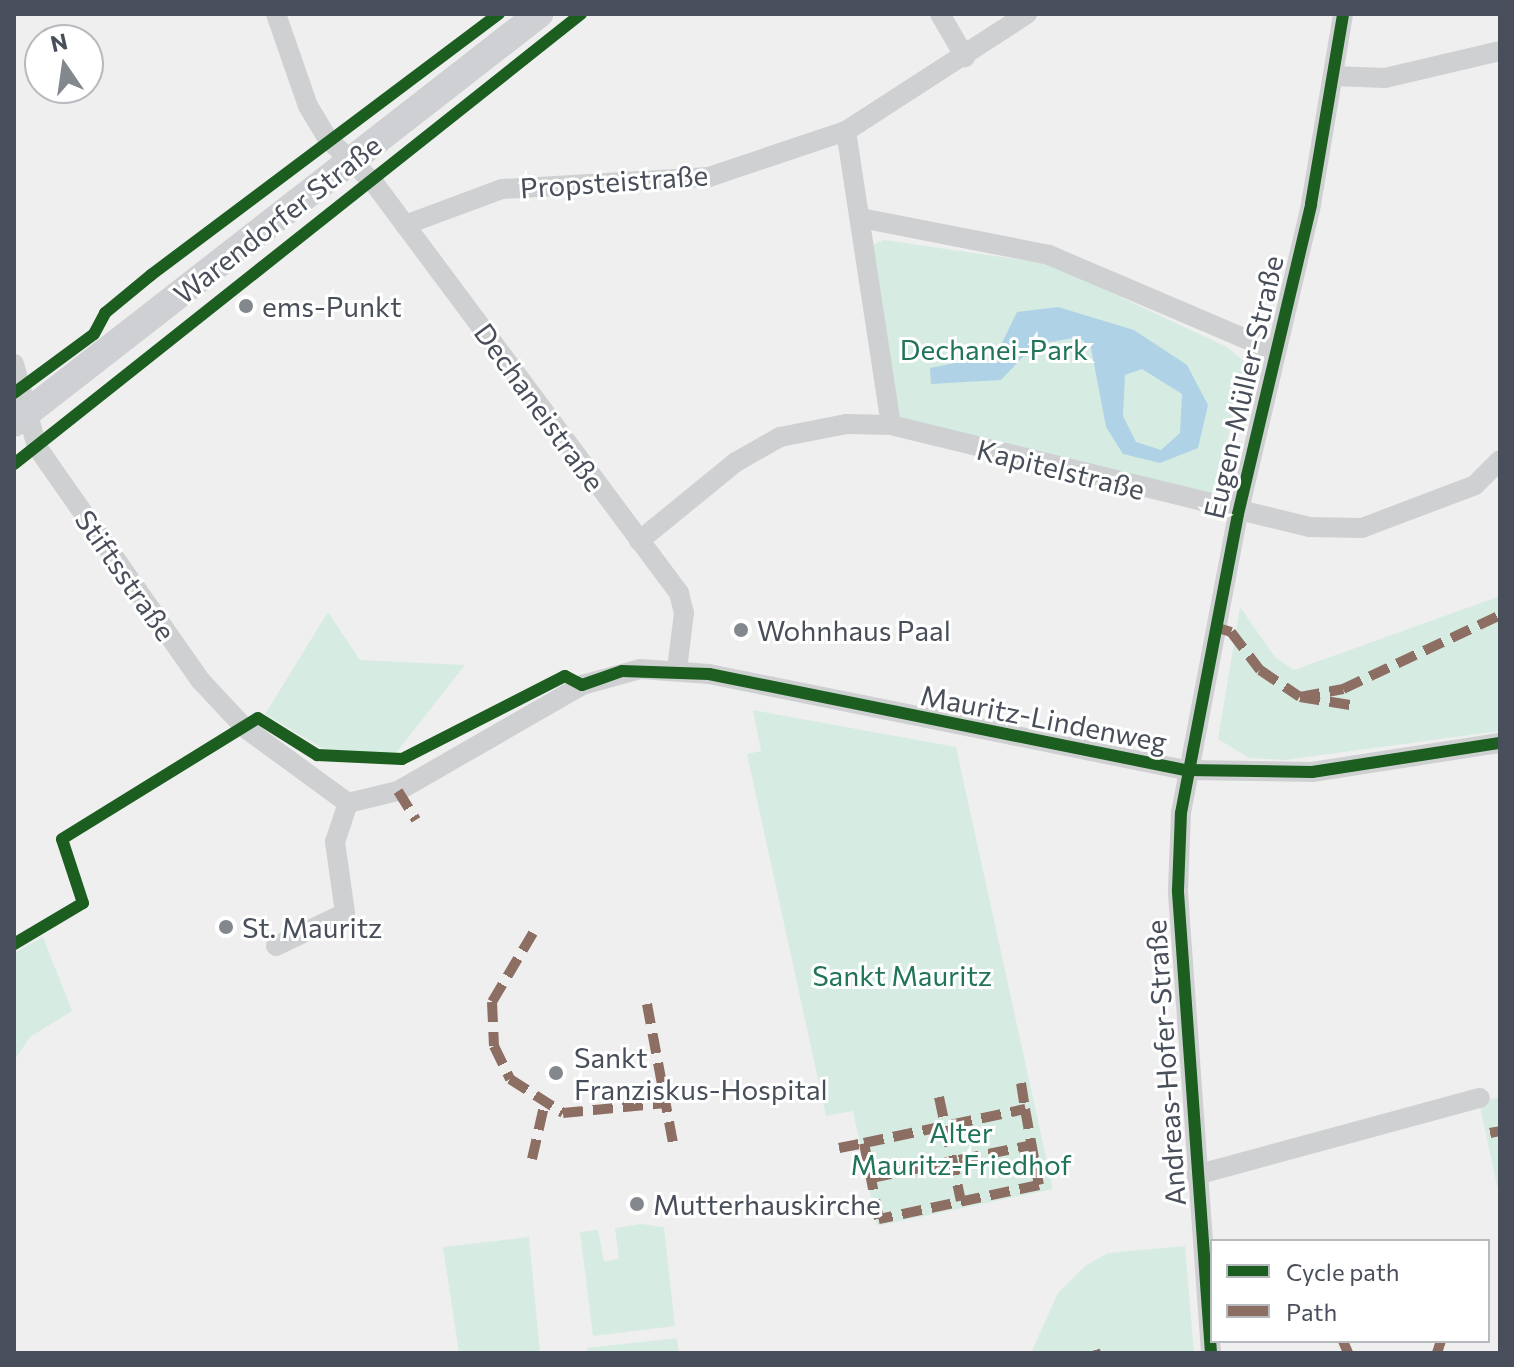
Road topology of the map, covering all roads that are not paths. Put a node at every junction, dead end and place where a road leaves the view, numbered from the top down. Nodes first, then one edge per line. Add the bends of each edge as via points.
1 (276, 14) edge
2 (539, 14) edge
3 (940, 14) edge
4 (1027, 14) edge
5 (1343, 14) edge
6 (1500, 51) edge
7 (965, 57) junction
8 (1334, 76) junction
9 (846, 131) junction
10 (353, 160) junction
11 (861, 218) junction
12 (405, 225) junction
13 (1274, 351) junction
14 (14, 364) edge
15 (22, 416) edge
16 (891, 425) junction
17 (1500, 460) edge
18 (1238, 514) junction
19 (639, 541) junction
20 (677, 669) junction
21 (1500, 743) edge
22 (1186, 770) junction
23 (348, 803) junction
24 (276, 946) dead end
25 (1480, 1098) dead end
26 (1196, 1175) junction
27 (1210, 1341) edge

1 - 10 street, Dechaneistraße via 313,117
2 - 10 main road, Warendorfer Straße
3 - 7 street
4 - 7 street, Propsteistraße
5 - 8 street, Eugen-Müller-Straße
6 - 8 street via 1385,78
7 - 9 street, Propsteistraße
8 - 13 street, Eugen-Müller-Straße
9 - 11 street
9 - 12 street, Propsteistraße via 709,177 502,189
10 - 12 street, Dechaneistraße
10 - 15 main road, Warendorfer Straße
11 - 13 street via 1049,255
11 - 16 street
12 - 19 street, Dechaneistraße
13 - 18 street, Eugen-Müller-Straße
14 - 15 street, Stiftsstraße
15 - 23 street, Stiftsstraße via 69,496 201,681 245,728
16 - 18 street, Kapitelstraße
16 - 19 street, Kapitelstraße via 780,437 736,462
17 - 18 street, Kapitelstraße via 1475,485 1362,528
18 - 22 street, Eugen-Müller-Straße
19 - 20 street, Dechaneistraße via 679,593 684,613
20 - 22 street, Mauritz-Lindenweg
20 - 23 street, Mauritz-Lindenweg via 603,676 398,791
21 - 22 street, Mauritz-Lindenweg via 1312,772
22 - 26 street, Andreas-Hofer-Straße via 1178,890
23 - 24 street via 335,842 345,913
25 - 26 street, Andreas-Hofer-Straße
26 - 27 street, Andreas-Hofer-Straße

